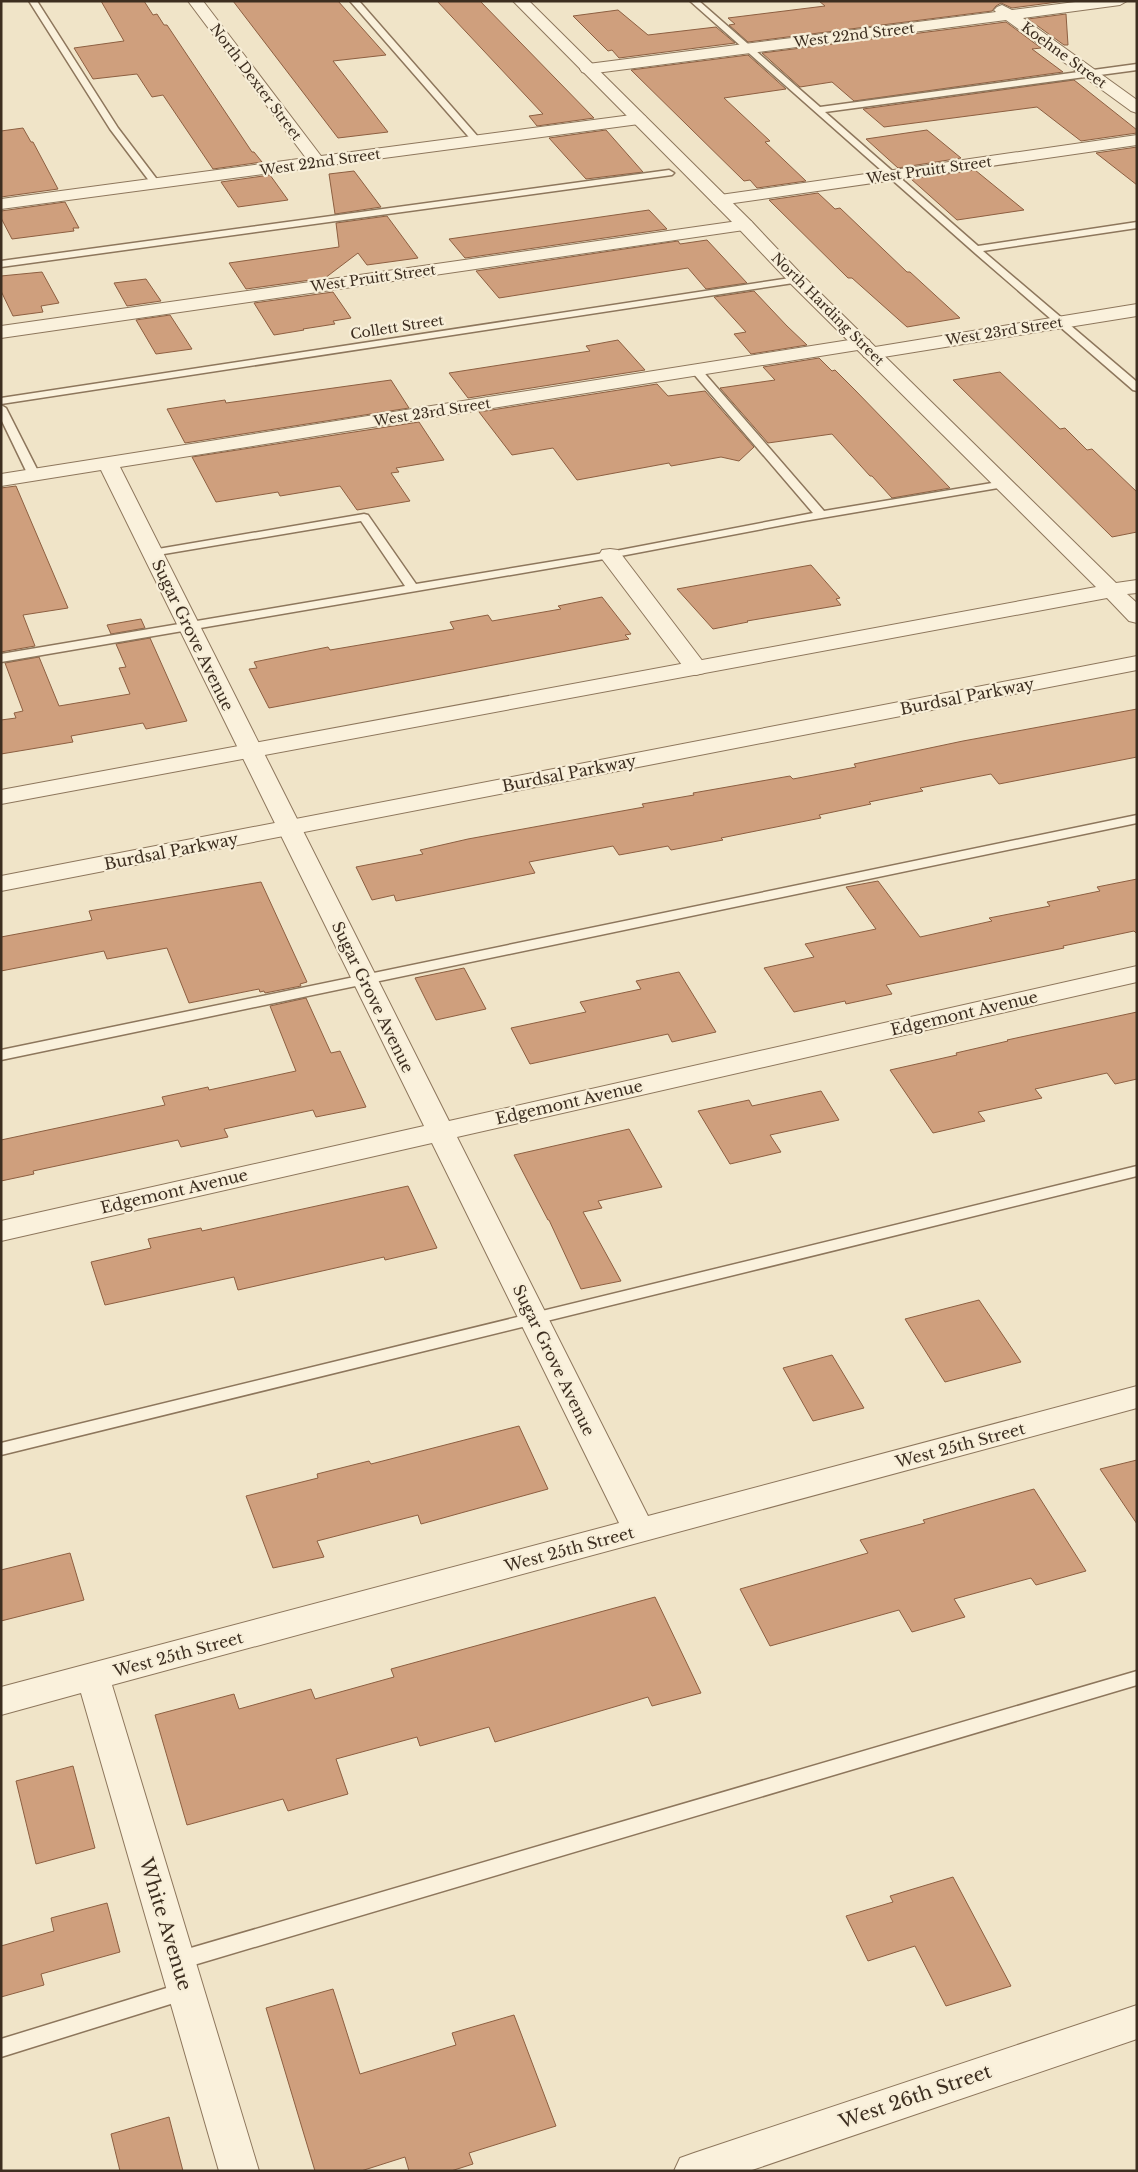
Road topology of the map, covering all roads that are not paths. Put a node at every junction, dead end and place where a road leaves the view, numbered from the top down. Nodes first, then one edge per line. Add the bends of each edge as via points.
1 (33, 1) edge
2 (194, 1) edge
3 (354, 1) edge
4 (520, 1) edge
5 (694, 1) edge
6 (991, 1) edge
7 (1120, 1) edge
8 (1010, 15) junction
9 (748, 48) junction
10 (1137, 67) edge
11 (588, 69) junction
12 (1089, 73) junction
13 (1137, 108) edge
14 (819, 110) junction
15 (639, 119) junction
16 (1137, 140) edge
17 (478, 141) junction
18 (317, 162) junction
19 (669, 173) dead end
20 (894, 175) junction
21 (156, 184) junction
22 (720, 200) junction
23 (1, 204) edge
24 (745, 225) junction
25 (1137, 225) edge
26 (976, 249) junction
27 (1, 264) edge
28 (797, 280) junction
29 (1137, 310) edge
30 (1062, 322) junction
31 (1137, 325) edge
32 (1, 332) edge
33 (1077, 335) junction
34 (873, 354) junction
35 (696, 370) junction
36 (1137, 388) edge
37 (1, 401) edge
38 (1, 408) edge
39 (108, 464) junction
40 (34, 475) junction
41 (1, 480) edge
42 (1004, 484) junction
43 (821, 515) junction
44 (152, 553) junction
45 (610, 555) junction
46 (1137, 586) edge
47 (412, 587) junction
48 (1112, 591) junction
49 (1137, 616) edge
50 (188, 626) junction
51 (1, 658) edge
52 (1137, 663) edge
53 (696, 668) junction
54 (250, 750) junction
55 (1, 798) edge
56 (1137, 819) edge
57 (289, 828) junction
58 (1, 884) edge
59 (1137, 974) edge
60 (365, 980) junction
61 (1, 1055) edge
62 (440, 1131) junction
63 (1137, 1171) edge
64 (1, 1231) edge
65 (534, 1320) junction
66 (1137, 1397) edge
67 (1, 1448) edge
68 (639, 1531) junction
69 (93, 1677) junction
70 (1137, 1678) edge
71 (1, 1702) edge
72 (181, 1976) junction
73 (1137, 2022) edge
74 (1, 2048) edge
75 (239, 2171) edge
76 (694, 2171) edge

1 - 21 lane via 114,129
2 - 18 street, North Dexter Street
3 - 17 lane
4 - 11 street, North Harding Street
5 - 9 lane
6 - 8 street, Koehne Street
7 - 8 street, West 22nd Street
8 - 9 street, West 22nd Street
8 - 12 street, Koehne Street
9 - 11 street, West 22nd Street
9 - 14 lane
10 - 12 lane
11 - 15 street, North Harding Street
12 - 13 street, Koehne Street
12 - 14 lane
14 - 20 lane
15 - 17 street, West 22nd Street
15 - 22 street, North Harding Street
16 - 20 street, West Pruitt Street
17 - 18 street, West 22nd Street
18 - 21 street, West 22nd Street
19 - 27 lane
20 - 22 street, West Pruitt Street
20 - 26 lane
21 - 23 street, West 22nd Street
22 - 24 street, North Harding Street
24 - 28 street, North Harding Street
24 - 32 street, West Pruitt Street
25 - 26 lane
26 - 30 lane
28 - 34 street, North Harding Street
28 - 37 lane, Collett Street
29 - 30 street, West 23rd Street
30 - 33 lane
30 - 34 street, West 23rd Street
31 - 33 street, West 23rd Street
33 - 34 street, West 23rd Street
33 - 36 lane
34 - 35 street, West 23rd Street
34 - 42 street, North Harding Street
35 - 39 street, West 23rd Street
35 - 43 lane
38 - 40 lane
39 - 40 street, West 23rd Street
39 - 44 street, Sugar Grove Avenue
40 - 41 street, West 23rd Street
42 - 43 lane
42 - 48 street, North Harding Street
43 - 45 lane
44 - 47 lane via 364,517
44 - 50 street, Sugar Grove Avenue
45 - 47 lane
45 - 53 street
46 - 48 street
47 - 50 lane
48 - 49 street, North Harding Street
48 - 53 street
50 - 51 lane
50 - 54 street, Sugar Grove Avenue
52 - 57 street, Burdsal Parkway
53 - 54 street
54 - 55 street
54 - 57 street, Sugar Grove Avenue
56 - 60 lane
57 - 58 street, Burdsal Parkway
57 - 60 street, Sugar Grove Avenue
59 - 62 street, Edgemont Avenue
60 - 61 lane
60 - 62 street, Sugar Grove Avenue
62 - 64 street, Edgemont Avenue
62 - 65 street, Sugar Grove Avenue
63 - 65 lane
65 - 67 lane
65 - 68 street, Sugar Grove Avenue
66 - 68 street, West 25th Street
68 - 69 street, West 25th Street
69 - 71 street, West 25th Street
69 - 72 street, White Avenue
70 - 72 lane
72 - 74 lane
72 - 75 street, White Avenue
73 - 76 street, West 26th Street

